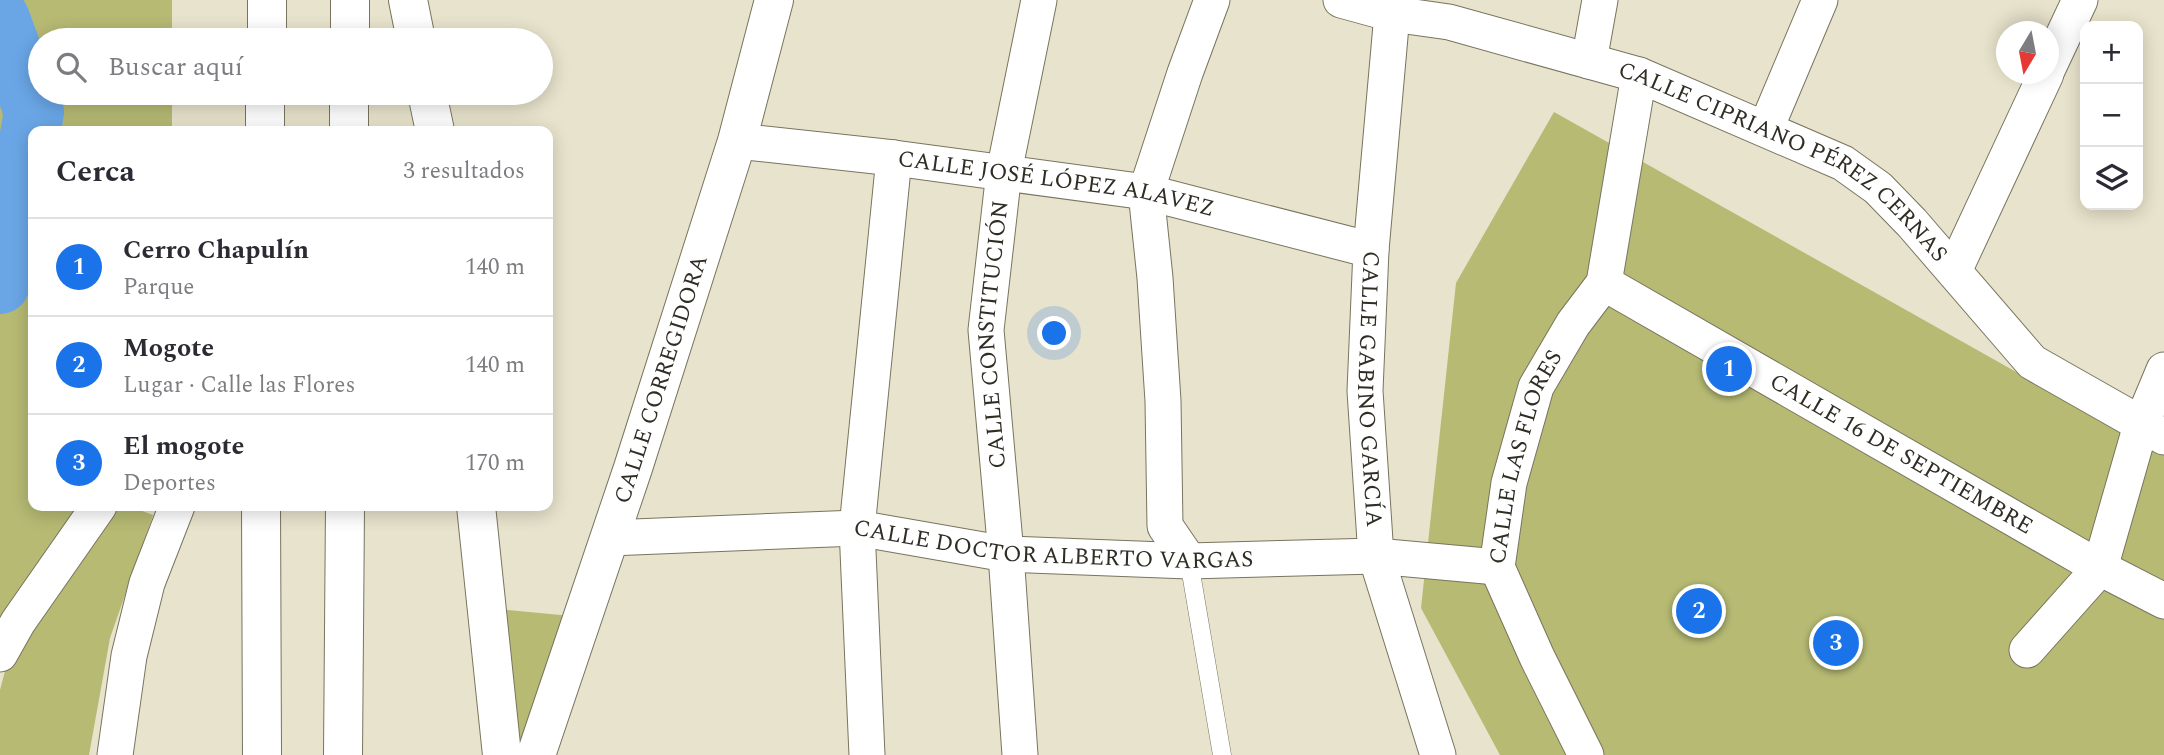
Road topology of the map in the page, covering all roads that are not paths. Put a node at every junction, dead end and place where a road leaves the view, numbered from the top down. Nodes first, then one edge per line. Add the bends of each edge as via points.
1 (267, 0) edge
2 (350, 0) edge
3 (408, 0) edge
4 (774, 0) edge
5 (1039, 0) edge
6 (1212, 0) edge
7 (1341, 0) edge
8 (1601, 0) edge
9 (1819, 0) edge
10 (2080, 0) edge
11 (1451, 11) edge
12 (1392, 14) junction
13 (267, 28) edge
14 (350, 28) edge
15 (414, 28) edge
16 (2059, 46) edge
17 (1589, 61) junction
18 (1639, 75) junction
19 (2041, 84) edge
20 (265, 105) edge
21 (349, 105) edge
22 (430, 105) edge
23 (265, 126) edge
24 (349, 126) edge
25 (434, 126) edge
26 (1766, 128) junction
27 (737, 141) junction
28 (894, 158) junction
29 (1004, 172) junction
30 (1146, 192) junction
31 (1371, 250) junction
32 (1954, 271) junction
33 (1604, 283) junction
34 (2164, 370) edge
35 (2153, 431) edge
36 (96, 511) edge
37 (175, 511) edge
38 (261, 511) edge
39 (345, 511) edge
40 (477, 511) edge
41 (857, 528) junction
42 (609, 537) junction
43 (1006, 554) junction
44 (1376, 556) junction
45 (1189, 561) junction
46 (1497, 567) junction
47 (2100, 568) junction
48 (2164, 601) edge
49 (2027, 650) dead end
50 (0, 654) edge
51 (115, 755) edge
52 (262, 755) edge
53 (343, 755) edge
54 (502, 755) edge
55 (536, 755) edge
56 (867, 755) edge
57 (1020, 755) edge
58 (1222, 755) edge
59 (1438, 755) edge
60 (1586, 755) edge

1 - 13 street
2 - 14 street
3 - 15 street
4 - 27 street, CALLE CORREGIDORA
5 - 29 street, CALLE CONSTITUCIÓN
6 - 30 street
7 - 12 street, CALLE CIPRIANO PÉREZ CERNAS
8 - 17 street
9 - 26 street
10 - 16 street
11 - 12 street, CALLE CIPRIANO PÉREZ CERNAS
11 - 17 street, CALLE CIPRIANO PÉREZ CERNAS
12 - 31 street, CALLE GABINO GARCÍA
17 - 18 street, CALLE CIPRIANO PÉREZ CERNAS
18 - 26 street, CALLE CIPRIANO PÉREZ CERNAS
18 - 33 street
19 - 32 street
20 - 23 street
21 - 24 street
22 - 25 street
26 - 32 street, CALLE CIPRIANO PÉREZ CERNAS via 1843,163 1878,188
27 - 28 street, CALLE JOSÉ LÓPEZ ALAVEZ
27 - 42 street, CALLE CORREGIDORA
28 - 29 street, CALLE JOSÉ LÓPEZ ALAVEZ
28 - 41 street
29 - 30 street, CALLE JOSÉ LÓPEZ ALAVEZ
29 - 43 street, CALLE CONSTITUCIÓN via 986,330
30 - 31 street, CALLE JOSÉ LÓPEZ ALAVEZ
30 - 45 street via 1163,401 1165,526
31 - 44 street, CALLE GABINO GARCÍA via 1365,391
32 - 35 street, CALLE CIPRIANO PÉREZ CERNAS via 2032,362
33 - 46 street, CALLE LAS FLORES via 1573,324 1536,387 1509,483
33 - 47 street, CALLE 16 DE SEPTIEMBRE
34 - 35 street
35 - 47 street
36 - 50 street
37 - 51 street via 147,583 129,656
38 - 52 street
39 - 53 street
40 - 54 street
41 - 42 street, CALLE DOCTOR ALBERTO VARGAS
41 - 43 street, CALLE DOCTOR ALBERTO VARGAS
41 - 56 street
42 - 55 street, CALLE CORREGIDORA
43 - 45 street, CALLE DOCTOR ALBERTO VARGAS
43 - 57 street, CALLE CONSTITUCIÓN
44 - 45 street, CALLE DOCTOR ALBERTO VARGAS
44 - 46 street, CALLE DOCTOR ALBERTO VARGAS
44 - 59 street, CALLE GABINO GARCÍA
45 - 58 lane
46 - 60 street, CALLE LAS FLORES
47 - 48 street, CALLE 16 DE SEPTIEMBRE
47 - 49 street

